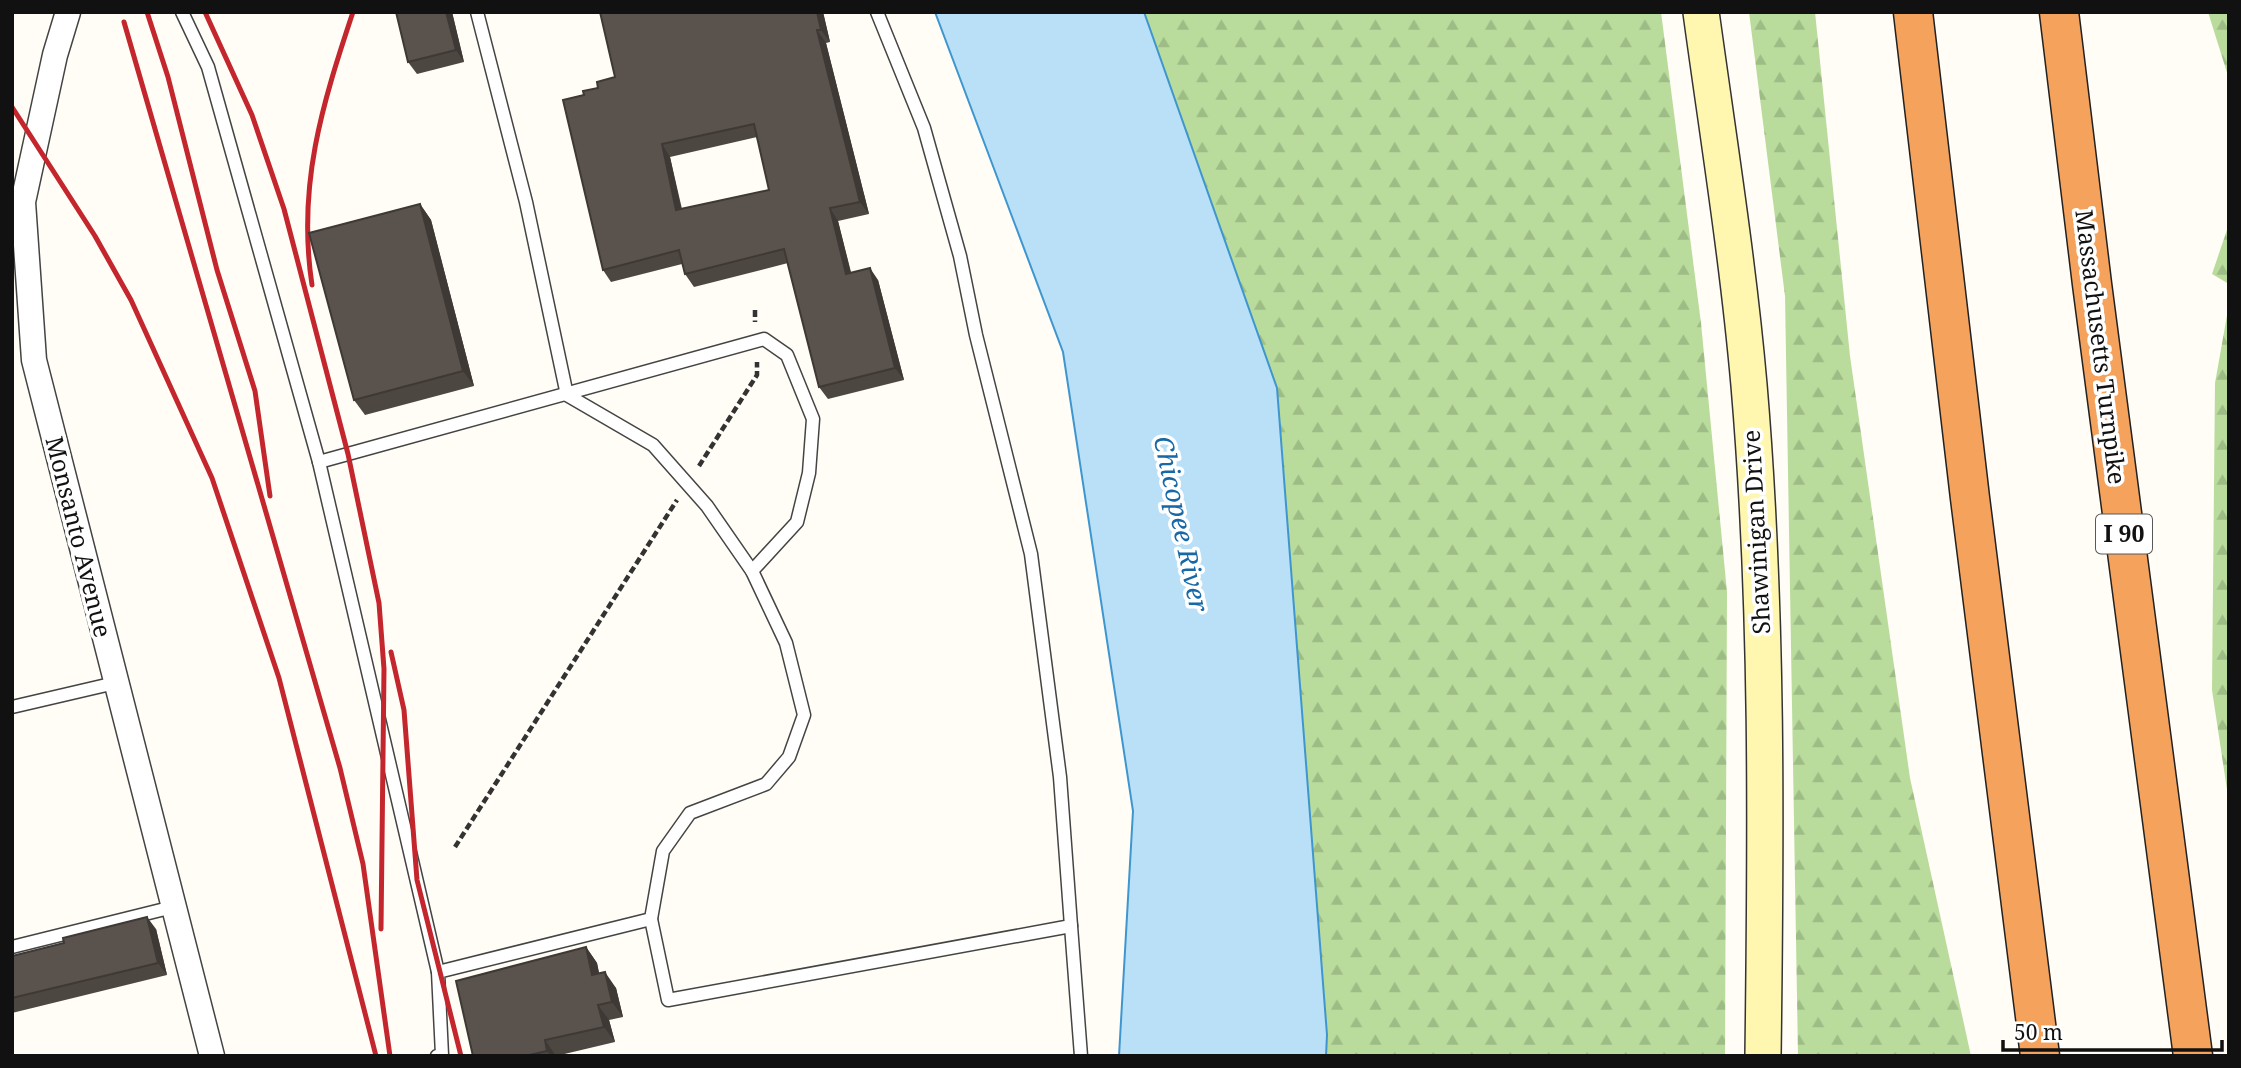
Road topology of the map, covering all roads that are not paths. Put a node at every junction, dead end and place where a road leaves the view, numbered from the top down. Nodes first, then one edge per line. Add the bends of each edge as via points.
1 (68, 12) edge
2 (182, 12) edge
3 (477, 12) edge
4 (877, 12) edge
5 (1701, 12) edge
6 (1913, 12) edge
7 (2059, 12) edge
8 (567, 395) junction
9 (319, 462) junction
10 (752, 571) junction
11 (115, 682) junction
12 (12, 707) edge
13 (173, 907) junction
14 (651, 919) junction
15 (1071, 926) junction
16 (12, 947) edge
17 (438, 972) junction
18 (212, 1056) edge
19 (438, 1056) edge
20 (1081, 1056) edge
21 (1763, 1056) edge
22 (2040, 1056) edge
23 (2193, 1056) edge

1 - 11 street, Monsanto Avenue via 23,202 33,347
2 - 9 lane via 208,67
3 - 8 lane via 526,202
4 - 15 lane via 923,128 942,192 1031,554 1059,776
5 - 21 main road, Shawinigan Drive via 1749,383 1758,511 1766,750
6 - 22 highway
7 - 23 highway, Massachusetts Turnpike / I 90
8 - 9 lane
8 - 10 lane via 653,445
8 - 10 lane via 764,340 787,355 813,419 809,472 797,522
9 - 17 lane
10 - 14 lane via 786,643 804,715 789,757 766,784 690,813 663,851
11 - 12 lane
11 - 13 street, Monsanto Avenue
13 - 16 lane
13 - 18 street, Monsanto Avenue
14 - 15 lane via 668,1000
14 - 17 lane
15 - 20 lane
17 - 19 lane via 442,1055

